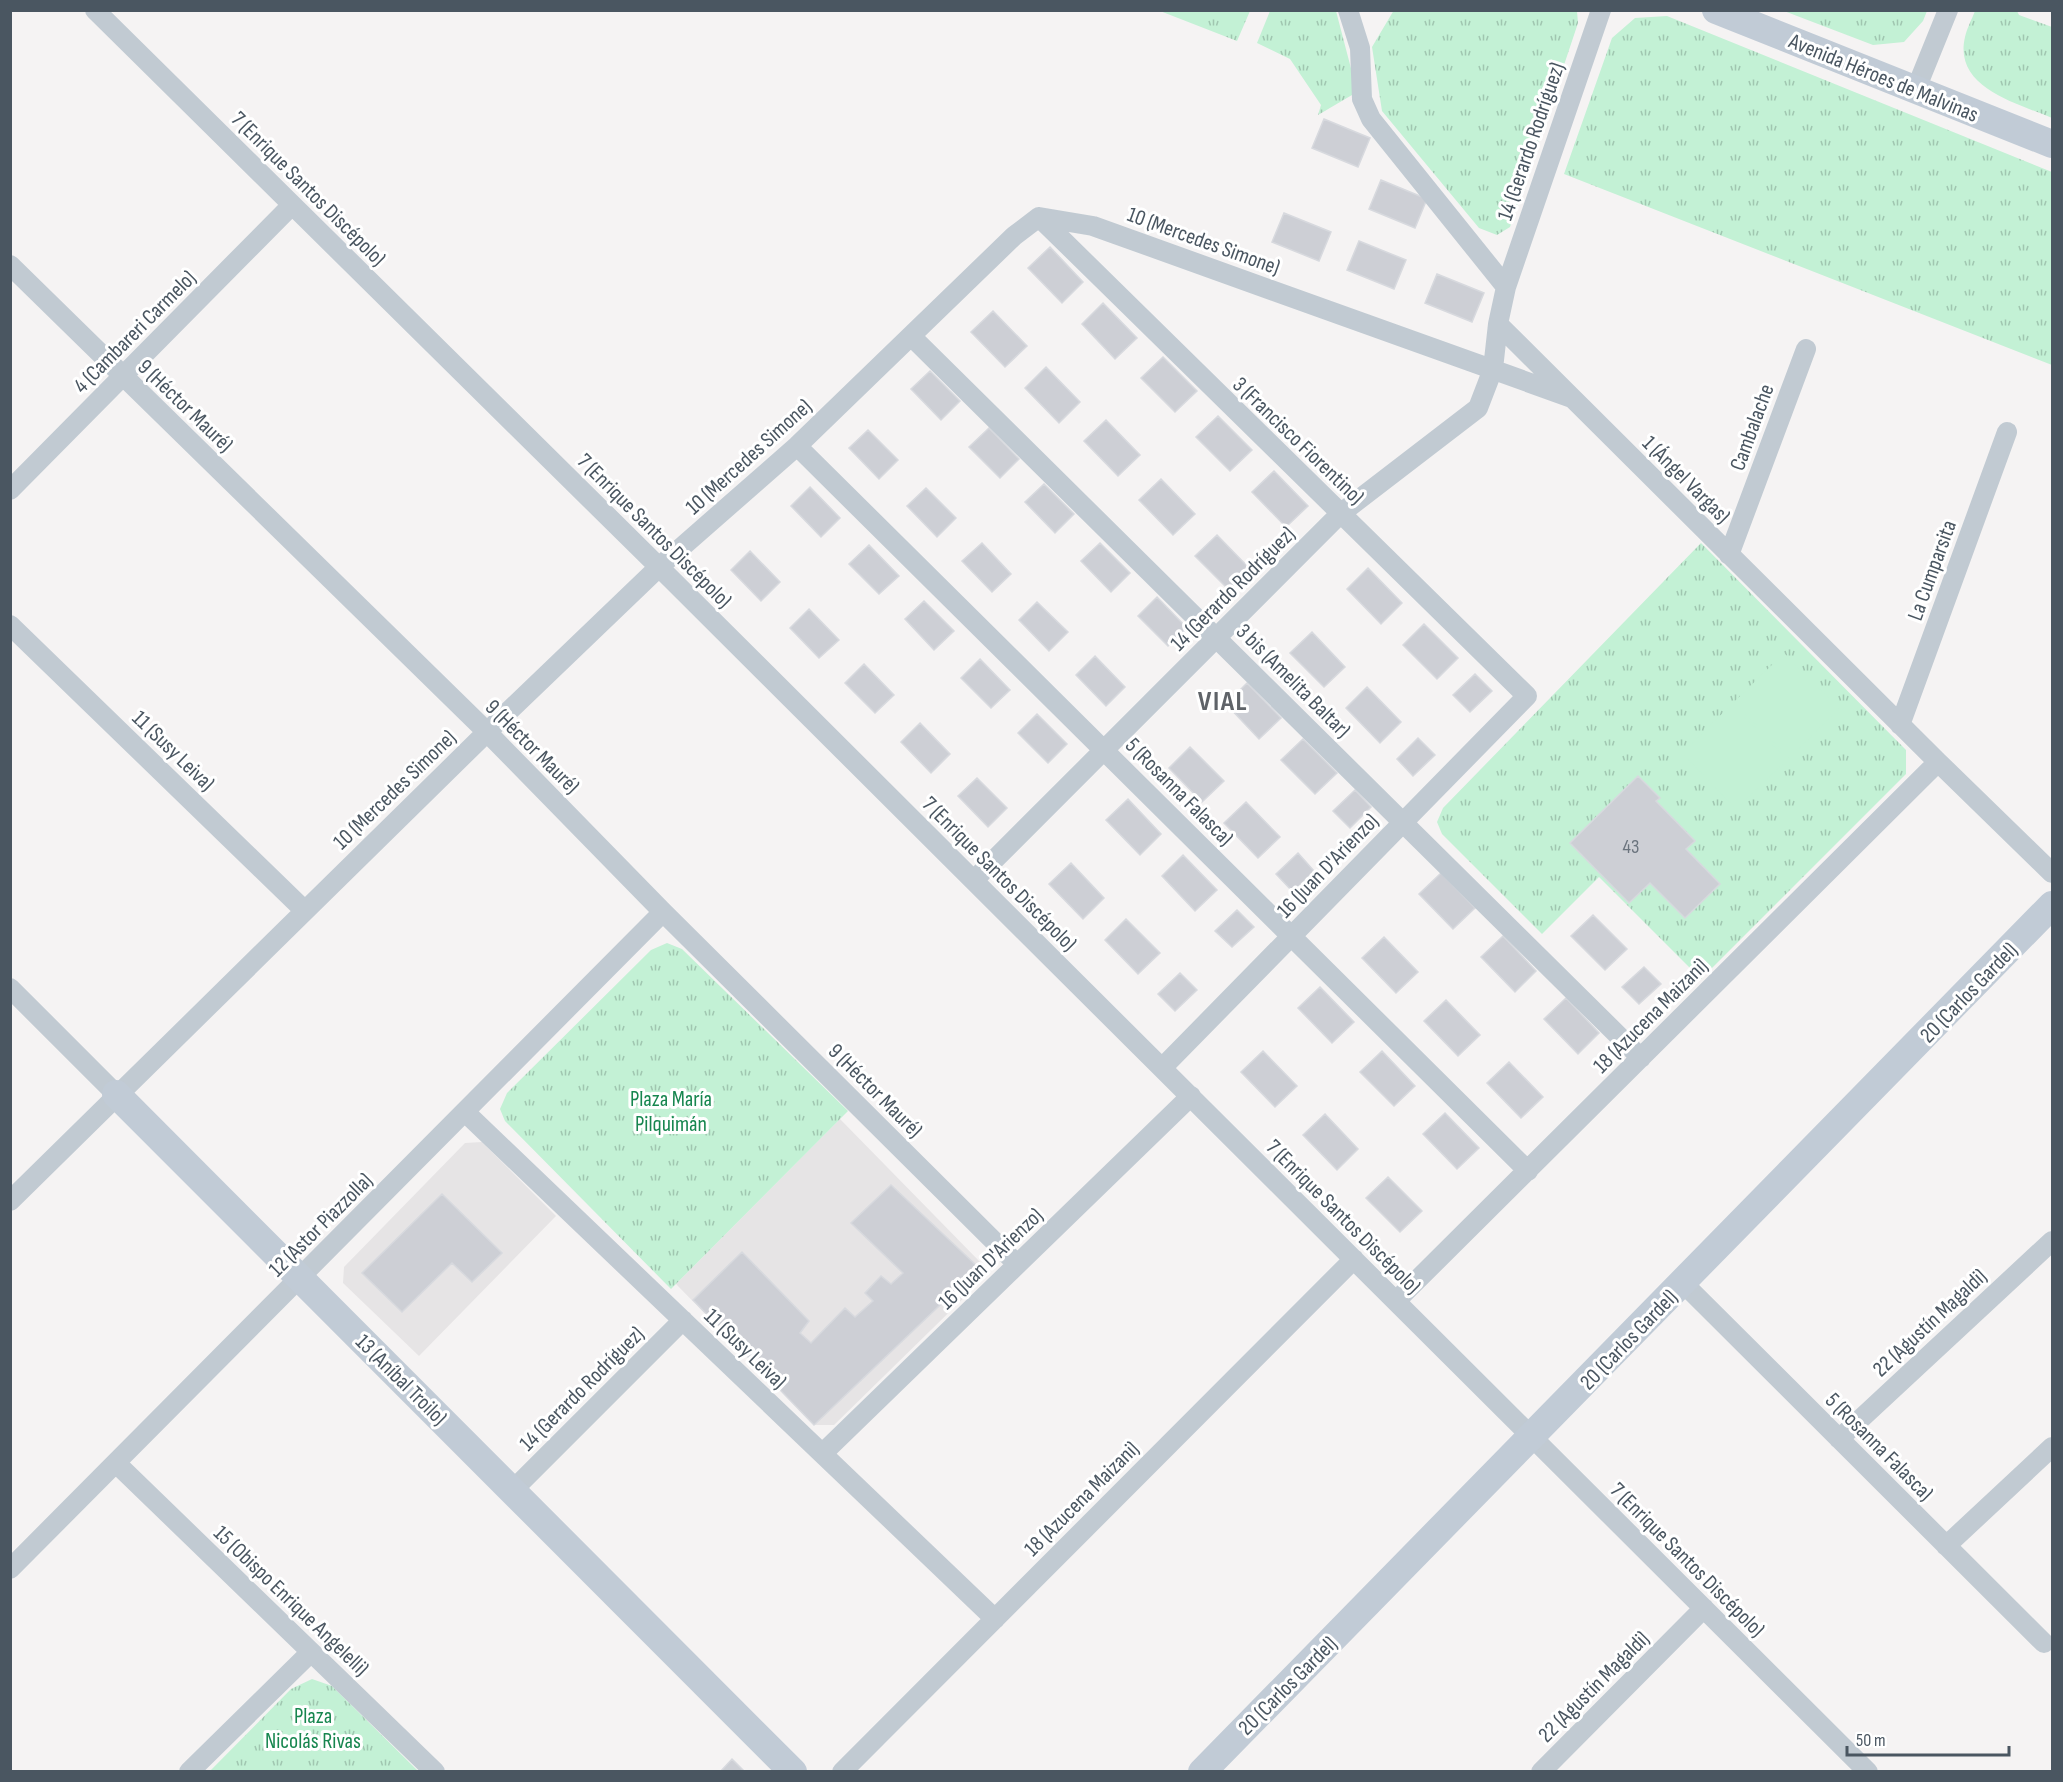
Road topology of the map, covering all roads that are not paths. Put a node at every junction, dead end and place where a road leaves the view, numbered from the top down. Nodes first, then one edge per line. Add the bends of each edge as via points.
1 (95, 10) edge
2 (1348, 10) edge
3 (1600, 10) edge
4 (1716, 10) edge
5 (1948, 10) edge
6 (1916, 89) junction
7 (2052, 144) edge
8 (292, 205) junction
9 (1039, 217) junction
10 (10, 265) edge
11 (1506, 286) junction
12 (1498, 324) junction
13 (912, 337) junction
14 (1806, 349) dead end
15 (1493, 369) junction
16 (123, 376) junction
17 (1572, 398) junction
18 (2007, 432) dead end
19 (797, 446) junction
20 (10, 490) edge
21 (1340, 514) junction
22 (1729, 555) junction
23 (659, 567) junction
24 (10, 625) edge
25 (1217, 638) junction
26 (1527, 696) joint
27 (1900, 725) junction
28 (487, 732) junction
29 (1104, 750) junction
30 (1938, 762) junction
31 (1403, 822) junction
32 (2052, 873) edge
33 (974, 880) junction
34 (2052, 905) edge
35 (304, 910) junction
36 (663, 912) junction
37 (1292, 936) junction
38 (10, 988) edge
39 (1641, 1058) junction
40 (1162, 1068) junction
41 (117, 1094) junction
42 (1191, 1096) junction
43 (465, 1112) junction
44 (1528, 1171) junction
45 (10, 1201) edge
46 (2052, 1241) edge
47 (1354, 1259) junction
48 (1017, 1264) junction
49 (301, 1277) junction
50 (1683, 1283) junction
51 (1396, 1301) junction
52 (683, 1320) junction
53 (1532, 1436) junction
54 (1839, 1439) junction
55 (2052, 1447) edge
56 (823, 1453) junction
57 (116, 1463) junction
58 (513, 1490) junction
59 (1946, 1546) junction
60 (10, 1569) edge
61 (1704, 1608) junction
62 (995, 1618) junction
63 (2043, 1643) dead end
64 (311, 1652) junction
65 (189, 1772) edge
66 (435, 1772) edge
67 (792, 1772) edge
68 (842, 1772) edge
69 (1202, 1772) edge
70 (1541, 1772) edge
71 (1868, 1772) edge

1 - 8 street, 7 (Enrique Santos Discépolo)
2 - 11 street via 1360,48 1362,99 1371,119
3 - 11 street, 14 (Gerardo Rodríguez)
4 - 6 street, Avenida Héroes de Malvinas
5 - 6 street
6 - 7 street, Avenida Héroes de Malvinas
8 - 16 street, 4 (Cambareri Carmelo)
8 - 23 street, 7 (Enrique Santos Discépolo)
9 - 13 street, 10 (Mercedes Simone) via 1014,236
9 - 15 street, 10 (Mercedes Simone) via 1093,226
9 - 21 street, 3 (Francisco Fiorentino)
10 - 16 street, 9 (Héctor Mauré)
11 - 12 street
12 - 15 street, 14 (Gerardo Rodríguez)
12 - 17 street, 1 (Ángel Vargas)
13 - 19 street, 10 (Mercedes Simone)
13 - 25 street, 3 bis (Amelita Baltar)
14 - 22 street, Cambalache
15 - 17 street, 10 (Mercedes Simone)
15 - 21 street, 14 (Gerardo Rodríguez) via 1478,408
16 - 20 street, 4 (Cambareri Carmelo)
16 - 28 street, 9 (Héctor Mauré)
17 - 22 street, 1 (Ángel Vargas)
18 - 27 street, La Cumparsita
19 - 23 street, 10 (Mercedes Simone)
19 - 29 street, 5 (Rosanna Falasca)
21 - 25 street, 14 (Gerardo Rodríguez)
21 - 26 street, 3 (Francisco Fiorentino)
22 - 27 street, 1 (Ángel Vargas)
23 - 28 street, 10 (Mercedes Simone)
23 - 33 street, 7 (Enrique Santos Discépolo)
24 - 35 street, 11 (Susy Leiva)
25 - 29 street, 14 (Gerardo Rodríguez)
25 - 31 street, 3 bis (Amelita Baltar)
26 - 31 street, 16 (Juan D'Arienzo)
27 - 30 street, 1 (Ángel Vargas)
28 - 35 street, 10 (Mercedes Simone)
28 - 36 street, 9 (Héctor Mauré)
29 - 33 street, 14 (Gerardo Rodríguez)
29 - 37 street, 5 (Rosanna Falasca)
30 - 32 street, 1 (Ángel Vargas)
30 - 39 street, 18 (Azucena Maizani)
31 - 37 street, 16 (Juan D'Arienzo)
31 - 39 street, 3 bis (Amelita Baltar)
33 - 40 street, 7 (Enrique Santos Discépolo)
34 - 50 street, 20 (Carlos Gardel)
35 - 41 street, 10 (Mercedes Simone)
36 - 43 street, 12 (Astor Piazzolla)
36 - 48 street, 9 (Héctor Mauré)
37 - 40 street, 16 (Juan D'Arienzo)
37 - 44 street, 5 (Rosanna Falasca)
38 - 41 street, 13 (Aníbal Troilo)
39 - 44 street, 18 (Azucena Maizani)
40 - 42 street, 7 (Enrique Santos Discépolo)
41 - 45 street, 10 (Mercedes Simone)
41 - 49 street, 13 (Aníbal Troilo)
42 - 47 street, 7 (Enrique Santos Discépolo)
42 - 48 street, 16 (Juan D'Arienzo)
43 - 49 street, 12 (Astor Piazzolla)
43 - 52 street, 11 (Susy Leiva)
44 - 51 street, 18 (Azucena Maizani)
46 - 54 street, 22 (Agustín Magaldi)
47 - 51 street, 7 (Enrique Santos Discépolo)
47 - 62 street, 18 (Azucena Maizani)
48 - 56 street, 16 (Juan D'Arienzo)
49 - 57 street, 12 (Astor Piazzolla)
49 - 58 street, 13 (Aníbal Troilo)
50 - 53 street, 20 (Carlos Gardel)
50 - 54 street, 5 (Rosanna Falasca)
51 - 53 street, 7 (Enrique Santos Discépolo)
52 - 56 street, 11 (Susy Leiva)
52 - 58 street, 14 (Gerardo Rodríguez)
53 - 61 street, 7 (Enrique Santos Discépolo)
53 - 69 street, 20 (Carlos Gardel)
54 - 59 street, 5 (Rosanna Falasca)
55 - 59 street
56 - 62 street, 11 (Susy Leiva)
57 - 60 street, 12 (Astor Piazzolla)
57 - 64 street, 15 (Obispo Enrique Angelelli)
58 - 67 street, 13 (Aníbal Troilo)
59 - 63 street, 5 (Rosanna Falasca)
61 - 70 street, 22 (Agustín Magaldi)
61 - 71 street, 7 (Enrique Santos Discépolo)
62 - 68 street, 18 (Azucena Maizani)
64 - 65 street
64 - 66 street, 15 (Obispo Enrique Angelelli)

